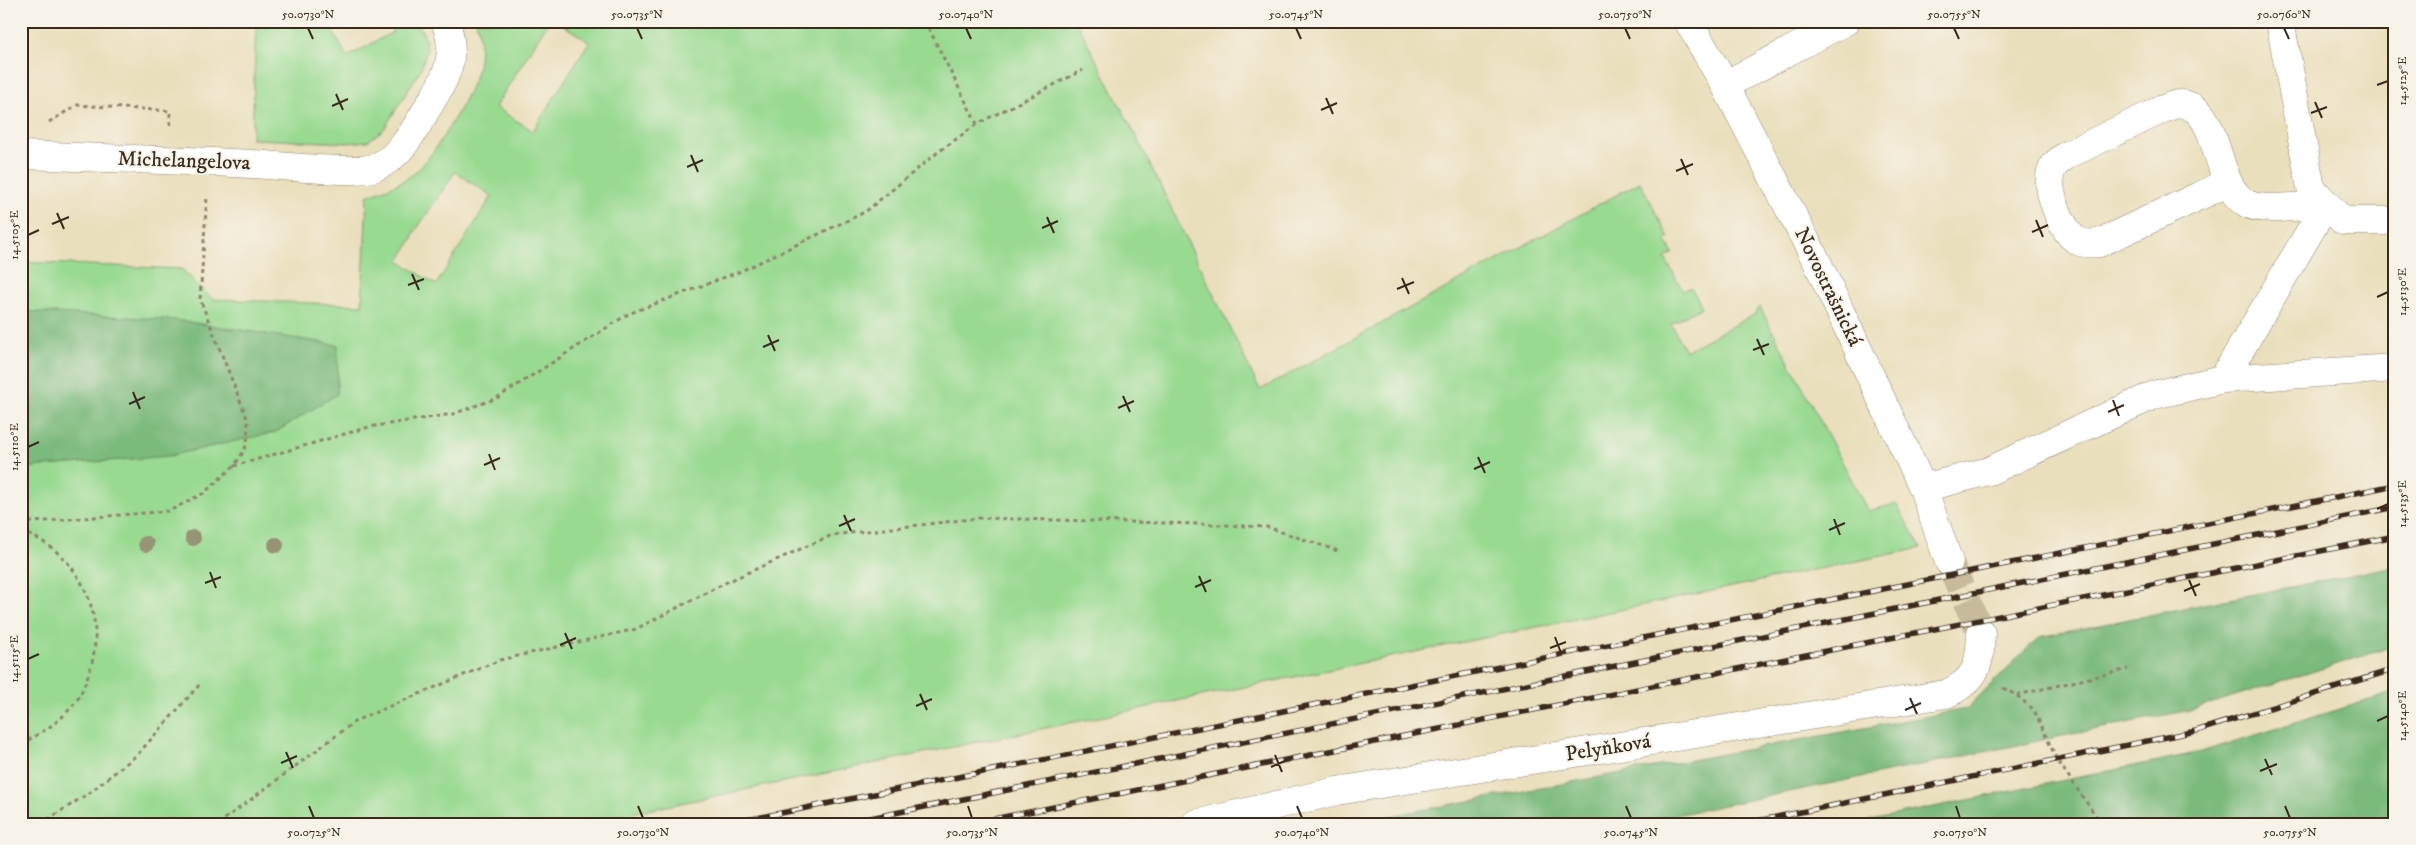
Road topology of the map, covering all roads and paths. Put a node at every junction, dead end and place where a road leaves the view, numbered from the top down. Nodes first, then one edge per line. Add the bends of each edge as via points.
1 (445, 21) edge
2 (925, 21) edge
3 (1688, 21) edge
4 (1846, 21) edge
5 (2280, 21) edge
6 (1082, 70) dead end
7 (1724, 85) junction
8 (977, 124) junction
9 (21, 156) edge
10 (2227, 182) junction
11 (208, 187) dead end
12 (2326, 204) junction
13 (2395, 220) edge
14 (2395, 368) edge
15 (2223, 379) junction
16 (234, 466) junction
17 (1924, 488) junction
18 (21, 523) edge
19 (21, 531) edge
20 (1341, 552) dead end
21 (1950, 562) tunnel mouth
22 (1981, 632) tunnel mouth
23 (2128, 669) dead end
24 (201, 683) dead end
25 (21, 744) edge
26 (41, 824) edge
27 (218, 824) edge
28 (1196, 824) edge
29 (2106, 824) edge

1 - 9 street, Michelangelova via 452,50 449,68 400,150 374,168 346,170
2 - 8 path
3 - 7 street, Novostrašnická
4 - 7 street
5 - 12 street via 2310,188
6 - 8 path
7 - 17 street, Novostrašnická via 1818,264
8 - 16 path via 865,212 741,271 628,314 497,398 453,414 368,427
10 - 10 street via 2204,118 2193,107 2180,104 2067,155 2050,172 2049,186 2064,226 2074,239 2084,244 2099,243
10 - 12 street via 2237,197 2248,205
11 - 16 path via 200,300 248,421 247,444
12 - 13 street via 2344,221
12 - 15 street
14 - 15 street
15 - 17 street via 2154,395 1989,472
16 - 18 path via 204,493 169,511
17 - 21 street, Novostrašnická
19 - 25 path via 39,537 68,560 88,592 96,628 93,665 78,699 53,727
20 - 27 path via 1268,527 1201,524 980,518 832,535 727,582 636,629 500,660 357,720
22 - 28 street, Pelyňková via 1980,660 1962,687 1946,694 1337,791
23 - 29 path via 2016,695 2034,710 2057,760 2096,816
24 - 26 path via 138,754 89,793

